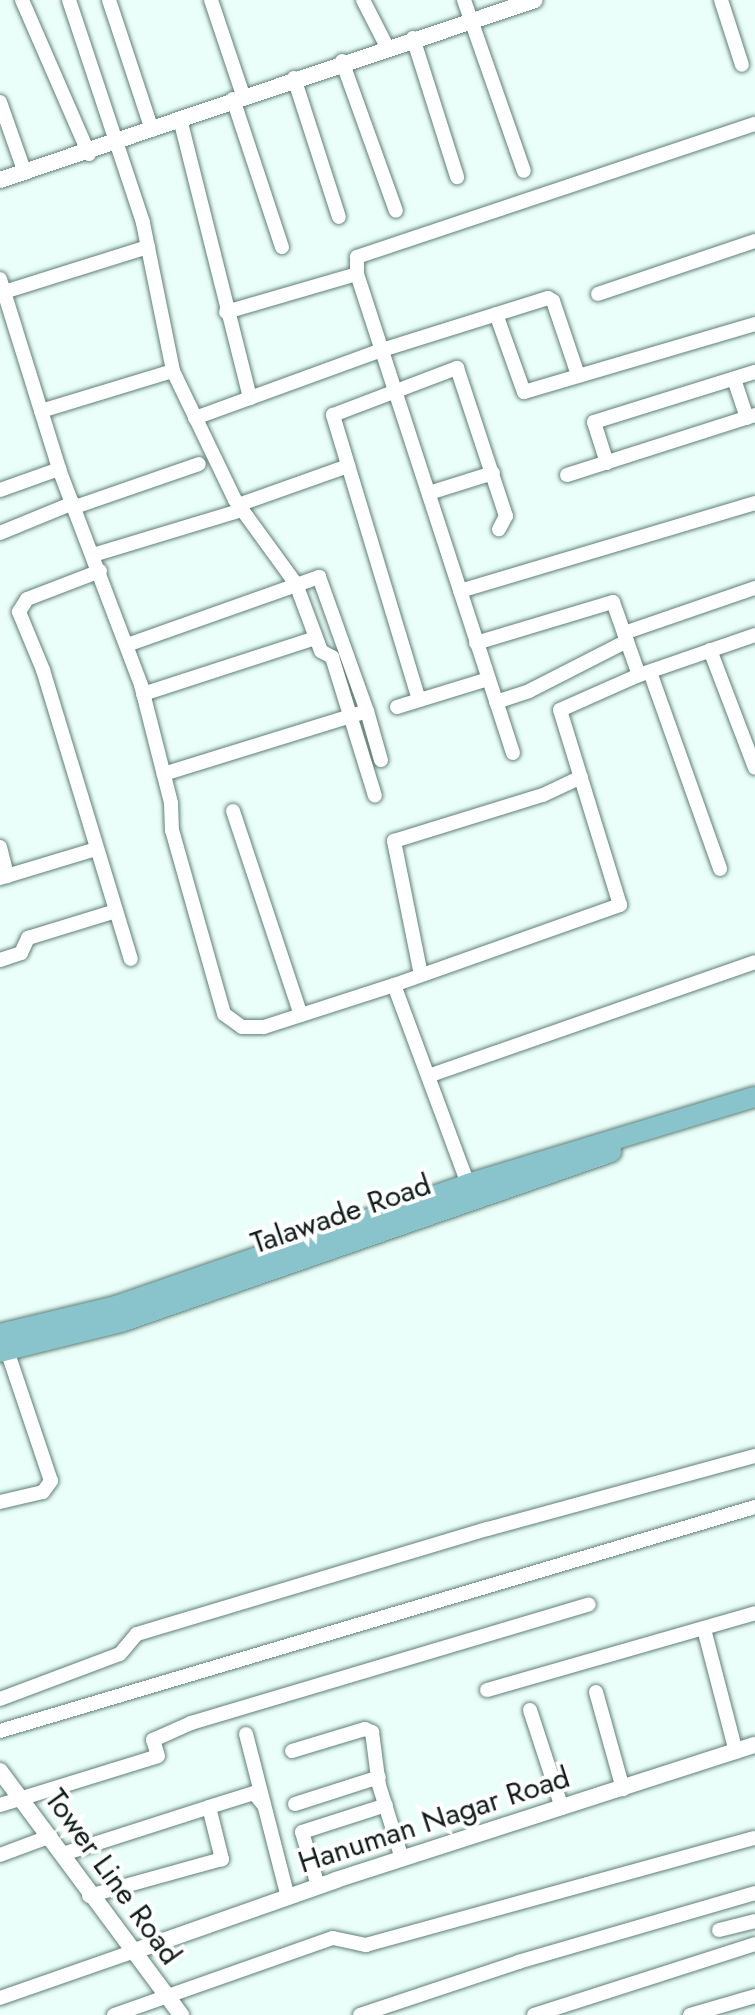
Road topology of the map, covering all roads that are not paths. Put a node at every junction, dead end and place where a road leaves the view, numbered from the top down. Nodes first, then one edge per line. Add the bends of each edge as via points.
1 (22, 0) edge
2 (69, 0) edge
3 (109, 0) edge
4 (211, 0) edge
5 (363, 0) edge
6 (464, 0) edge
7 (535, 0) edge
8 (721, 0) edge
9 (474, 22) junction
10 (413, 38) junction
11 (387, 47) junction
12 (342, 61) junction
13 (742, 65) dead end
14 (294, 78) junction
15 (238, 97) junction
16 (0, 102) edge
17 (180, 119) junction
18 (755, 124) edge
19 (152, 130) junction
20 (119, 142) junction
21 (89, 154) junction
22 (524, 171) dead end
23 (25, 173) junction
24 (457, 177) dead end
25 (0, 180) edge
26 (396, 211) dead end
27 (339, 217) dead end
28 (755, 241) edge
29 (148, 247) junction
30 (282, 247) dead end
31 (357, 274) junction
32 (2, 285) edge
33 (598, 294) dead end
34 (226, 312) junction
35 (496, 314) junction
36 (755, 324) edge
37 (382, 350) junction
38 (173, 371) junction
39 (755, 372) edge
40 (578, 375) junction
41 (734, 379) junction
42 (397, 390) junction
43 (250, 398) junction
44 (41, 411) junction
45 (751, 416) edge
46 (195, 418) junction
47 (607, 463) junction
48 (199, 464) dead end
49 (348, 466) junction
50 (59, 469) junction
51 (493, 473) junction
52 (567, 475) dead end
53 (0, 490) edge
54 (429, 493) junction
55 (755, 503) edge
56 (74, 505) junction
57 (240, 507) junction
58 (499, 529) dead end
59 (0, 533) edge
60 (93, 555) junction
61 (100, 571) junction
62 (296, 584) junction
63 (755, 588) edge
64 (460, 591) junction
65 (755, 635) edge
66 (626, 637) junction
67 (315, 638) junction
68 (476, 643) junction
69 (127, 645) junction
70 (710, 650) junction
71 (645, 673) junction
72 (488, 679) junction
73 (143, 694) junction
74 (419, 700) junction
75 (496, 702) junction
76 (397, 707) dead end
77 (360, 714) junction
78 (513, 753) dead end
79 (381, 760) dead end
80 (755, 768) edge
81 (164, 774) junction
82 (581, 777) junction
83 (375, 796) dead end
84 (233, 811) dead end
85 (0, 847) edge
86 (96, 849) junction
87 (720, 869) dead end
88 (4, 877) edge
89 (116, 911) junction
90 (131, 959) dead end
91 (0, 960) edge
92 (755, 962) edge
93 (421, 975) junction
94 (394, 985) junction
95 (301, 1015) junction
96 (431, 1075) junction
97 (755, 1097) edge
98 (470, 1192) junction
99 (2, 1347) edge
100 (755, 1456) edge
101 (0, 1502) edge
102 (755, 1507) edge
103 (589, 1604) dead end
104 (755, 1613) edge
105 (704, 1629) junction
106 (487, 1690) dead end
107 (596, 1692) dead end
108 (0, 1699) edge
109 (530, 1710) dead end
110 (0, 1731) edge
111 (246, 1734) dead end
112 (755, 1745) edge
113 (292, 1751) dead end
114 (736, 1752) junction
115 (0, 1771) edge
116 (379, 1777) junction
117 (623, 1789) junction
118 (21, 1799) junction
119 (263, 1804) junction
120 (295, 1804) dead end
121 (0, 1805) edge
122 (386, 1805) junction
123 (209, 1807) junction
124 (562, 1808) junction
125 (51, 1836) junction
126 (755, 1838) edge
127 (63, 1854) junction
128 (0, 1855) edge
129 (402, 1859) junction
130 (318, 1886) junction
131 (755, 1893) edge
132 (89, 1896) junction
133 (288, 1898) junction
134 (755, 1921) edge
135 (719, 1930) dead end
136 (755, 1944) edge
137 (132, 1952) junction
138 (166, 1996) junction
139 (755, 1996) edge
140 (0, 1998) edge
141 (114, 2015) edge
142 (181, 2015) edge
143 (360, 2015) edge
144 (534, 2015) edge
145 (690, 2015) edge

1 - 21 street
2 - 20 street
3 - 19 street
4 - 15 street
5 - 11 street
6 - 9 street
7 - 9 street
8 - 13 street
9 - 10 street
9 - 22 street
10 - 11 street
10 - 24 street
11 - 12 street
12 - 14 street
12 - 26 street
14 - 15 street
14 - 27 street
15 - 17 street
15 - 30 street
16 - 23 street
17 - 19 street
17 - 34 street
18 - 31 street via 357,257
19 - 20 street
20 - 21 street
20 - 29 street
21 - 23 street
23 - 25 street
28 - 33 street
29 - 32 street
29 - 38 street
31 - 34 street
31 - 37 street
32 - 44 street
34 - 43 street
35 - 37 street
35 - 40 street via 551,299
35 - 40 street via 524,392
36 - 40 street
37 - 42 street
37 - 43 street
38 - 44 street
38 - 46 street
39 - 41 street
41 - 45 street
41 - 47 street via 594,422
42 - 49 street via 333,415
42 - 51 street via 457,368
42 - 54 street
43 - 46 street
44 - 50 street
45 - 47 street
46 - 57 street
47 - 52 street
48 - 56 street
49 - 57 street
49 - 74 street
50 - 53 street
50 - 56 street
51 - 54 street
51 - 58 street via 507,522
54 - 64 street
55 - 64 street
56 - 59 street
56 - 60 street
57 - 60 street
57 - 62 street
60 - 61 street
61 - 69 street
61 - 86 street via 18,607 43,670
62 - 67 street
62 - 69 street
62 - 77 street via 319,577 326,585
63 - 66 street
64 - 68 street
65 - 70 street
66 - 68 street via 613,602
66 - 71 street
66 - 75 street via 529,691
67 - 73 street
67 - 77 street via 321,651 332,657
68 - 72 street
69 - 73 street
70 - 71 street
70 - 80 street
71 - 82 street via 560,710
71 - 87 street
72 - 74 street
72 - 75 street
73 - 81 street
74 - 76 street
75 - 78 street
77 - 79 street
77 - 81 street
77 - 83 street
81 - 95 street via 172,830 224,1014 242,1027 264,1027
82 - 93 street via 543,795 394,841
82 - 93 street via 620,905
84 - 95 street
85 - 88 street
86 - 88 street
86 - 89 street
89 - 90 street
89 - 91 street via 28,938 21,953
92 - 96 street
93 - 94 street
94 - 95 street
94 - 96 street
96 - 98 street
97 - 98 main road, Talawade Road via 695,1116 671,1131
98 - 99 main road, Talawade Road via 128,1310
99 - 101 street via 51,1481 43,1492
100 - 108 street via 137,1634 120,1654
102 - 110 street
103 - 118 street via 191,1723 153,1740 158,1756
104 - 105 street
105 - 106 street
105 - 114 street
107 - 117 street
109 - 124 street
111 - 119 street
112 - 114 street, Hanuman Nagar Road
113 - 116 street via 369,1729
114 - 117 street, Hanuman Nagar Road
115 - 118 street, Tower Line Road
116 - 120 street
116 - 122 street
117 - 124 street, Hanuman Nagar Road
118 - 121 street
118 - 125 street, Tower Line Road
119 - 123 street via 254,1793
119 - 133 street
122 - 129 street
122 - 130 street via 302,1832
123 - 127 street
123 - 132 street via 222,1859
124 - 129 street, Hanuman Nagar Road
125 - 127 street, Tower Line Road
125 - 128 street
126 - 138 street via 366,1945 333,1938
127 - 132 street, Tower Line Road
129 - 130 street, Hanuman Nagar Road
130 - 133 street, Hanuman Nagar Road
131 - 143 street via 518,1962
132 - 137 street, Tower Line Road
133 - 137 street, Hanuman Nagar Road
134 - 135 street
136 - 144 street
137 - 138 street, Tower Line Road
137 - 140 street
138 - 141 street
138 - 142 street, Tower Line Road
139 - 145 street

